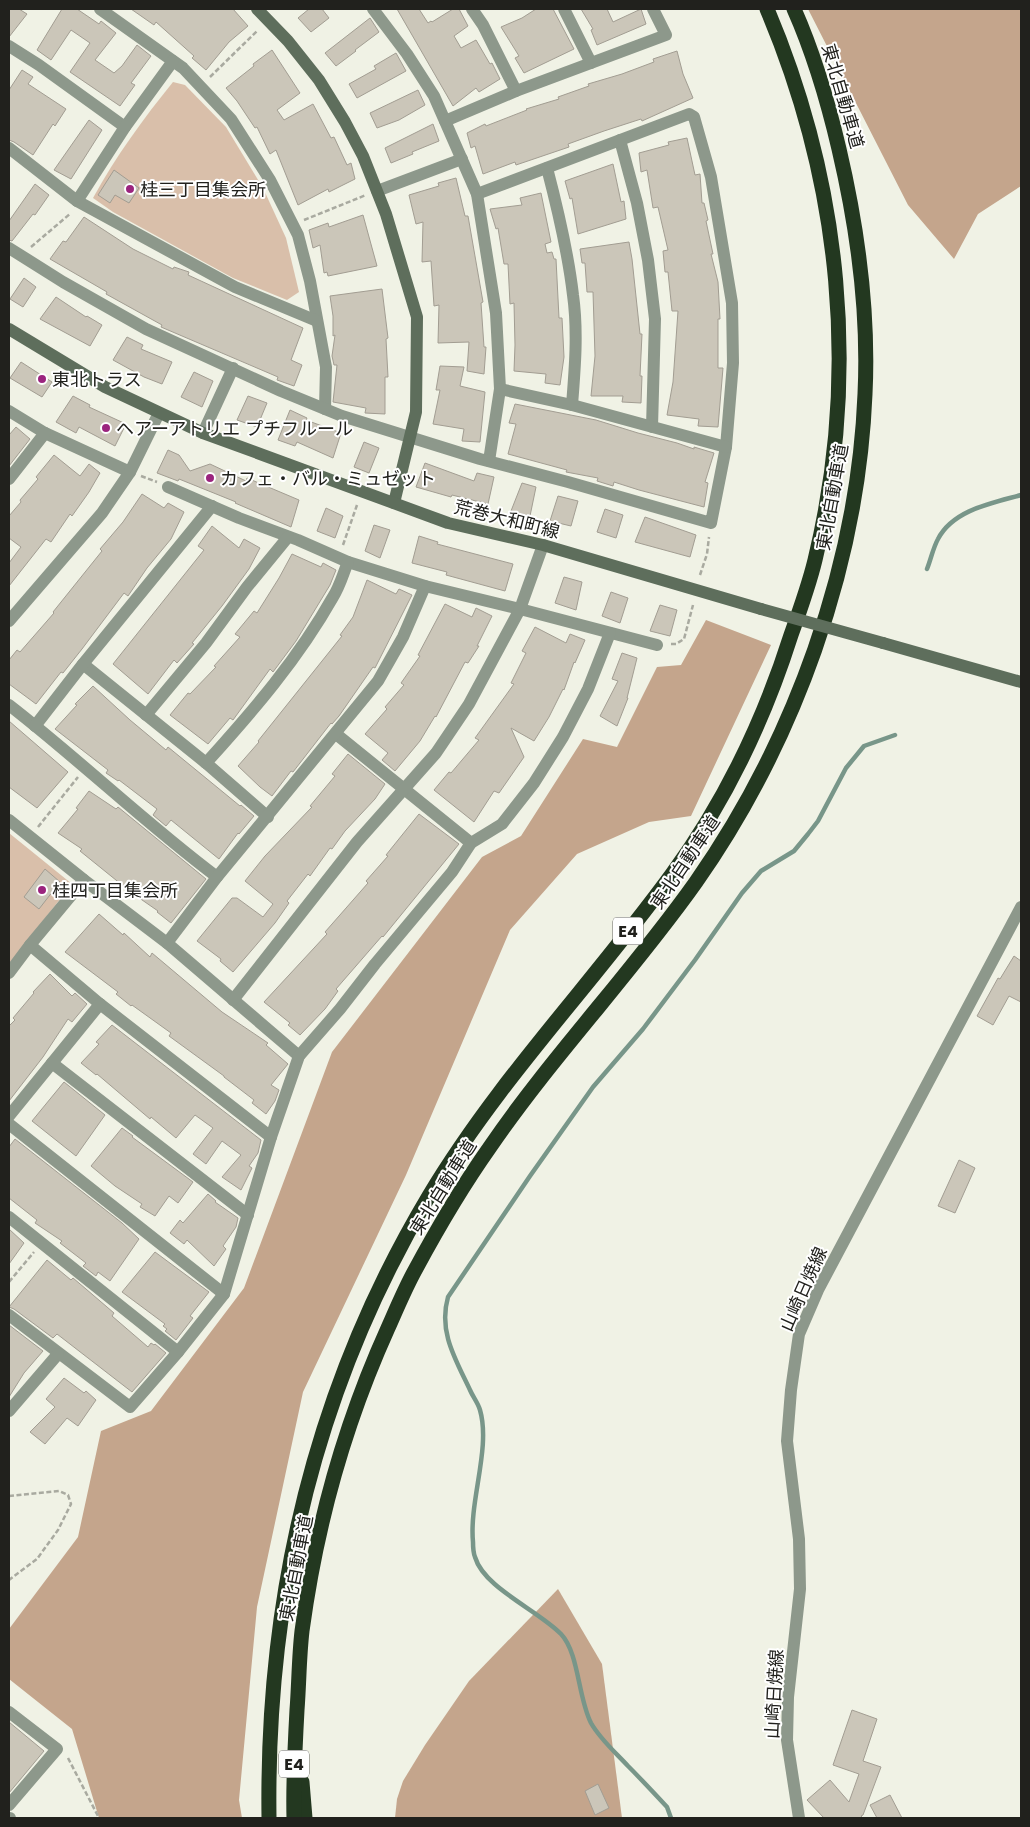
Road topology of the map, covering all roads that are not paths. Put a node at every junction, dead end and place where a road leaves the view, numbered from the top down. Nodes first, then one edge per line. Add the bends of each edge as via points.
1 (257, 9) edge
2 (373, 9) edge
3 (472, 9) edge
4 (564, 9) edge
5 (652, 9) edge
6 (767, 9) edge
7 (794, 9) edge
8 (106, 11) edge
9 (9, 46) edge
10 (173, 61) junction
11 (591, 63) junction
12 (516, 91) junction
13 (445, 121) junction
14 (125, 127) junction
15 (620, 140) junction
16 (9, 148) edge
17 (462, 159) junction
18 (547, 168) junction
19 (376, 191) junction
20 (477, 194) junction
21 (77, 201) junction
22 (9, 248) edge
23 (317, 321) junction
24 (9, 329) edge
25 (233, 368) junction
26 (500, 388) junction
27 (572, 405) junction
28 (325, 409) junction
29 (9, 411) edge
30 (159, 413) junction
31 (652, 427) junction
32 (45, 433) junction
33 (202, 433) junction
34 (409, 438) junction
35 (726, 448) junction
36 (488, 461) junction
37 (130, 472) junction
38 (9, 478) edge
39 (168, 486) road end
40 (394, 503) junction
41 (212, 506) junction
42 (288, 537) junction
43 (542, 545) junction
44 (343, 560) junction
45 (425, 586) junction
46 (13, 605) edge
47 (520, 609) junction
48 (9, 621) edge
49 (610, 633) junction
50 (657, 645) dead end
51 (83, 664) junction
52 (1021, 682) edge
53 (9, 705) edge
54 (146, 715) junction
55 (35, 726) junction
56 (336, 734) junction
57 (206, 763) junction
58 (406, 789) junction
59 (268, 817) junction
60 (9, 820) edge
61 (471, 843) junction
62 (217, 877) junction
63 (84, 880) junction
64 (1021, 907) edge
65 (167, 943) junction
66 (30, 945) junction
67 (9, 973) edge
68 (233, 1000) junction
69 (100, 1004) junction
70 (299, 1056) junction
71 (52, 1063) junction
72 (9, 1116) edge
73 (9, 1124) edge
74 (271, 1138) junction
75 (248, 1215) junction
76 (9, 1216) edge
77 (224, 1294) junction
78 (9, 1315) edge
79 (178, 1352) junction
80 (58, 1354) junction
81 (9, 1411) edge
82 (297, 1711) junction
83 (9, 1712) edge
84 (9, 1805) edge
85 (269, 1818) edge
86 (294, 1818) edge
87 (305, 1818) edge
88 (799, 1818) edge

1 - 19 street via 319,80 346,122
2 - 13 street via 434,96
3 - 12 street via 483,24
4 - 11 street
5 - 11 street via 666,35
6 - 85 highway, 東北自動車道 / E4 via 796,86 816,159 837,290 840,341 836,434 815,560 766,708 720,801 675,870 468,1135 429,1196 355,1343 309,1477 290,1557 278,1631
7 - 82 highway, 東北自動車道 / E4 via 834,126 857,236 863,289 865,394 862,438 856,489 831,598 813,657 775,746 737,819 652,942 490,1147 450,1208 410,1279 352,1417 332,1484 302,1633
8 - 10 street
9 - 14 street
10 - 14 street
10 - 23 street via 231,119 270,180 298,235
11 - 12 street
12 - 13 street
13 - 17 street
14 - 21 street
15 - 18 street
15 - 31 street via 637,203 655,319
15 - 35 street via 689,114 694,116 711,177 732,303 733,362
16 - 21 street
17 - 19 street
17 - 20 street
18 - 20 street
18 - 27 street via 564,232 574,296 576,356
19 - 34 street via 417,317 416,412
20 - 26 street via 496,313
21 - 23 street via 235,287
22 - 25 street via 146,329
23 - 28 street via 326,367
24 - 30 street, 荒巻大和町線 via 105,386
25 - 28 street
25 - 33 street
26 - 27 street
26 - 36 street
27 - 31 street
28 - 34 street
29 - 32 street
30 - 33 street, 荒巻大和町線
30 - 37 street
31 - 35 street
32 - 37 street
32 - 38 street
33 - 40 street, 荒巻大和町線
34 - 36 street
34 - 40 street
35 - 36 street via 711,523
37 - 46 street via 102,513
39 - 41 street
40 - 43 street, 荒巻大和町線 via 448,523
41 - 42 street
41 - 51 street
42 - 44 street
42 - 54 street
43 - 47 street
43 - 52 street, 荒巻大和町線, bridge
44 - 45 street
44 - 57 street via 334,596 312,632 270,691
45 - 47 street
45 - 56 street via 403,637 378,681
46 - 48 street
47 - 49 street
47 - 58 street via 469,704
49 - 50 street
49 - 61 street via 588,689 534,783 502,824
51 - 54 street
51 - 55 street
53 - 55 street
54 - 57 street
55 - 62 street
56 - 58 street
56 - 59 street
57 - 59 street
58 - 61 street
58 - 68 street via 357,842
59 - 62 street
60 - 63 street
61 - 70 street via 452,872
62 - 65 street
63 - 65 street
63 - 66 street
64 - 88 street, 山崎日焼線 via 818,1290 798,1334 788,1441 799,1539 800,1589 788,1697 787,1740
65 - 68 street
66 - 67 street
66 - 69 street
68 - 70 street
69 - 71 street
69 - 74 street
70 - 74 street
71 - 72 street
71 - 75 street
73 - 77 street
74 - 75 street
75 - 77 street
76 - 79 street
77 - 79 street
78 - 80 street
79 - 80 street via 130,1407
80 - 81 street
82 - 86 highway, 東北自動車道 / E4
82 - 87 highway
83 - 84 street via 57,1749

